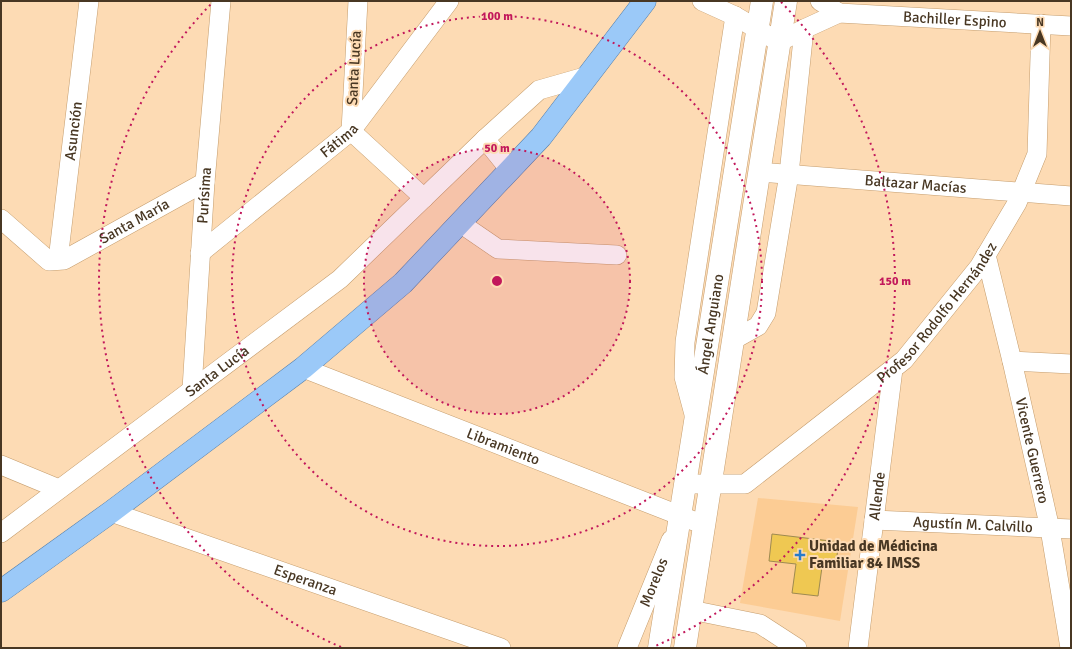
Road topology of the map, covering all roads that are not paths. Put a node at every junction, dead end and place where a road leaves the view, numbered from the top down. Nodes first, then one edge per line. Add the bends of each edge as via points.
1 (89, 1) edge
2 (221, 1) edge
3 (358, 1) edge
4 (449, 1) edge
5 (645, 1) edge
6 (702, 1) edge
7 (762, 1) edge
8 (786, 1) edge
9 (820, 1) edge
10 (838, 13) junction
11 (735, 16) junction
12 (1041, 24) junction
13 (1071, 26) edge
14 (758, 29) junction
15 (804, 29) junction
16 (780, 42) junction
17 (588, 76) junction
18 (351, 132) junction
19 (485, 138) junction
20 (510, 170) junction
21 (759, 172) junction
22 (789, 174) junction
23 (205, 182) junction
24 (1022, 192) junction
25 (1071, 196) edge
26 (424, 198) junction
27 (1, 218) edge
28 (460, 223) junction
29 (200, 253) junction
30 (616, 255) dead end
31 (986, 255) junction
32 (61, 260) junction
33 (733, 340) junction
34 (1012, 361) junction
35 (1071, 364) edge
36 (303, 368) junction
37 (894, 369) junction
38 (192, 389) junction
39 (696, 422) junction
40 (1, 465) edge
41 (686, 484) junction
42 (710, 484) junction
43 (59, 489) junction
44 (111, 512) junction
45 (681, 516) junction
46 (874, 520) junction
47 (704, 525) junction
48 (1050, 529) junction
49 (1071, 530) edge
50 (1, 533) edge
51 (1, 591) edge
52 (691, 610) junction
53 (501, 648) edge
54 (627, 648) edge
55 (660, 648) edge
56 (685, 648) edge
57 (797, 648) edge
58 (858, 648) edge
59 (1070, 648) edge

1 - 32 street, Asunción
2 - 23 street, Purísima
3 - 18 street, Santa Lucía
4 - 18 street, Fátima
5 - 17 main road
6 - 11 street
7 - 14 street, Ángel Anguiano
8 - 16 street, Ángel Anguiano
9 - 10 street
10 - 12 street, Bachiller Espino
10 - 15 street
11 - 14 street
11 - 39 street via 685,342 684,377
12 - 13 street, Bachiller Espino
12 - 24 street, Profesor Rodolfo Hernández via 1037,154
14 - 16 street
14 - 39 street, Ángel Anguiano
15 - 16 street
15 - 22 street
16 - 21 street, Ángel Anguiano
17 - 19 street, Santa Lucía via 539,90
17 - 20 main road via 541,137
18 - 26 street
18 - 29 street, Fátima
19 - 20 street
19 - 26 street, Santa Lucía
20 - 28 main road
21 - 22 street, Baltazar Macías
21 - 33 street, Ángel Anguiano
22 - 24 street, Baltazar Macías
22 - 33 street via 766,313 758,326
23 - 29 street, Purísima
23 - 32 street, Santa María
24 - 25 street, Baltazar Macías
24 - 31 street, Profesor Rodolfo Hernández
26 - 38 street, Santa Lucía via 340,279
27 - 32 street via 49,261
28 - 30 street via 498,249
28 - 36 main road via 403,283
29 - 38 street, Purísima
31 - 34 street, Vicente Guerrero
31 - 37 street, Profesor Rodolfo Hernández via 904,360
33 - 42 street, Ángel Anguiano
34 - 35 street
34 - 48 street, Vicente Guerrero
36 - 44 main road
36 - 45 street, Libramiento
37 - 42 street, Profesor Rodolfo Hernández via 745,484
37 - 46 street, Allende
38 - 43 street, Santa Lucía
39 - 41 street, Ángel Anguiano
40 - 43 street
41 - 42 street, Profesor Rodolfo Hernández
41 - 45 street, Ángel Anguiano
42 - 47 street, Ángel Anguiano
43 - 50 street, Santa Lucía
44 - 51 main road
44 - 53 street, Esperanza
45 - 47 street, Libramiento
45 - 54 street, Morelos
45 - 55 street, Ángel Anguiano
46 - 48 street, Agustín M. Calvillo
46 - 58 street, Allende
47 - 52 street, Ángel Anguiano
48 - 49 street, Agustín M. Calvillo
48 - 59 street, Vicente Guerrero
52 - 56 street, Ángel Anguiano
52 - 57 street via 760,624

